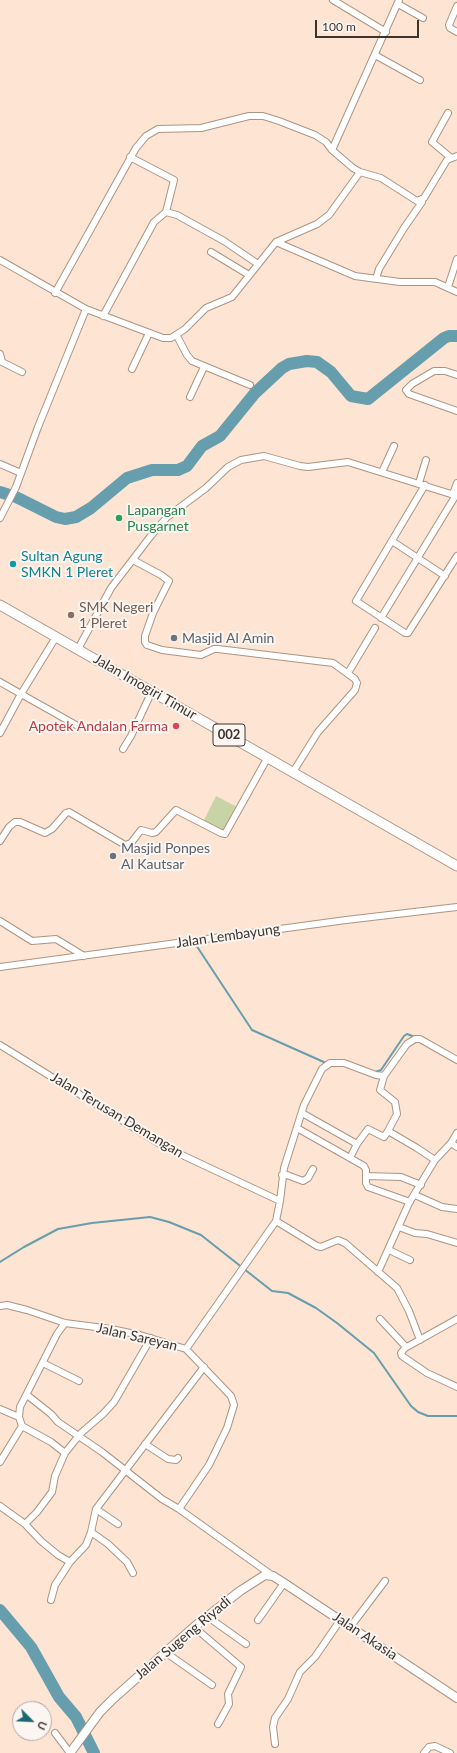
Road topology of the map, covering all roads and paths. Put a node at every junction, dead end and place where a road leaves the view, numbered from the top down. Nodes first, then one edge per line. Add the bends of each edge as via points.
1 (333, 0) edge
2 (399, 2) edge
3 (457, 6) edge
4 (423, 18) dead end
5 (386, 32) junction
6 (457, 32) edge
7 (375, 55) junction
8 (420, 80) dead end
9 (448, 113) dead end
10 (332, 150) junction
11 (457, 156) edge
12 (130, 157) junction
13 (450, 157) junction
14 (360, 172) junction
15 (423, 202) junction
16 (166, 212) junction
17 (276, 242) junction
18 (211, 252) dead end
19 (0, 260) edge
20 (457, 260) edge
21 (258, 264) junction
22 (249, 276) junction
23 (377, 276) junction
24 (448, 286) junction
25 (457, 292) edge
26 (55, 293) junction
27 (86, 308) junction
28 (103, 316) junction
29 (149, 333) junction
30 (177, 336) junction
31 (0, 354) edge
32 (204, 367) junction
33 (132, 369) dead end
34 (22, 372) dead end
35 (457, 375) edge
36 (250, 385) dead end
37 (190, 397) dead end
38 (457, 411) edge
39 (394, 446) dead end
40 (426, 460) dead end
41 (0, 464) edge
42 (382, 472) junction
43 (21, 473) junction
44 (457, 483) edge
45 (422, 484) junction
46 (455, 495) edge
47 (0, 518) edge
48 (392, 541) junction
49 (457, 556) edge
50 (418, 558) junction
51 (133, 560) junction
52 (445, 576) junction
53 (0, 605) edge
54 (381, 618) junction
55 (375, 628) dead end
56 (56, 637) junction
57 (78, 649) junction
58 (348, 673) junction
59 (0, 682) edge
60 (152, 691) junction
61 (21, 694) junction
62 (76, 725) dead end
63 (0, 733) edge
64 (123, 749) dead end
65 (268, 757) junction
66 (293, 772) junction
67 (0, 841) edge
68 (457, 866) edge
69 (457, 907) edge
70 (0, 921) edge
71 (84, 956) junction
72 (0, 967) edge
73 (0, 1045) edge
74 (457, 1060) edge
75 (384, 1076) junction
76 (302, 1113) junction
77 (297, 1128) junction
78 (388, 1131) junction
79 (457, 1133) edge
80 (358, 1144) junction
81 (451, 1144) junction
82 (457, 1147) edge
83 (350, 1158) junction
84 (435, 1160) junction
85 (313, 1169) dead end
86 (282, 1175) junction
87 (366, 1176) junction
88 (421, 1185) junction
89 (415, 1194) junction
90 (280, 1201) junction
91 (410, 1202) junction
92 (457, 1209) edge
93 (276, 1221) junction
94 (399, 1227) junction
95 (457, 1242) edge
96 (389, 1250) junction
97 (410, 1260) dead end
98 (378, 1272) junction
99 (0, 1306) edge
100 (380, 1319) dead end
101 (457, 1319) edge
102 (65, 1323) junction
103 (151, 1338) junction
104 (420, 1340) junction
105 (406, 1347) junction
106 (186, 1349) junction
107 (44, 1363) junction
108 (204, 1367) junction
109 (78, 1381) dead end
110 (457, 1388) edge
111 (27, 1395) junction
112 (0, 1409) edge
113 (19, 1417) junction
114 (22, 1426) junction
115 (79, 1436) junction
116 (145, 1444) junction
117 (65, 1453) junction
118 (178, 1458) dead end
119 (0, 1462) edge
120 (126, 1470) junction
121 (0, 1506) edge
122 (96, 1509) junction
123 (179, 1509) junction
124 (25, 1524) junction
125 (118, 1524) dead end
126 (91, 1532) junction
127 (70, 1562) junction
128 (132, 1573) dead end
129 (273, 1576) junction
130 (385, 1580) dead end
131 (284, 1583) junction
132 (51, 1600) dead end
133 (208, 1616) junction
134 (341, 1619) junction
135 (258, 1620) dead end
136 (351, 1626) junction
137 (194, 1627) junction
138 (246, 1644) dead end
139 (165, 1652) junction
140 (212, 1685) dead end
141 (457, 1698) edge
142 (218, 1724) dead end
143 (55, 1733) dead end
144 (275, 1744) dead end
145 (70, 1752) edge
146 (424, 1753) edge
147 (450, 1753) edge

1 - 5 street
2 - 4 street
2 - 5 street
3 - 6 street via 449,25
5 - 7 street
7 - 8 street
7 - 10 street
9 - 13 street via 432,142
10 - 12 street via 326,142 302,128 256,116 232,119 200,128 158,129 139,142
10 - 14 street
11 - 13 street
12 - 16 street via 174,180
12 - 26 street
13 - 15 street via 440,168
14 - 15 street via 380,178 414,200
14 - 17 street via 333,211 323,220
15 - 23 street via 404,228
16 - 21 street via 178,215
16 - 28 street via 154,222
17 - 21 street
17 - 23 street via 355,276
18 - 22 street
19 - 26 street
20 - 24 street
21 - 22 street
22 - 30 street via 232,297 206,308
23 - 24 street via 400,282 429,282
24 - 25 street
26 - 27 street
27 - 28 street
27 - 43 street
28 - 29 street
29 - 30 street via 167,338
29 - 33 street
30 - 32 street via 190,359
31 - 34 street via 2,362
32 - 36 street
32 - 37 street
35 - 38 street via 434,371 406,390 409,394
39 - 42 street
40 - 45 street
41 - 43 street
42 - 45 street
42 - 51 street via 348,462 308,467 264,456 241,460 228,467 206,488 167,517
43 - 47 street
44 - 46 street
45 - 46 street
45 - 48 street
46 - 50 street
48 - 50 street
48 - 54 street via 356,600
49 - 52 street
50 - 52 street
50 - 54 street
51 - 57 street via 105,597
51 - 58 street via 169,581 145,636 147,645 162,650 201,655 218,649 333,662
52 - 54 street via 410,633 405,633
53 - 56 main road, Jalan Imogiri Timur / 002
55 - 58 street
56 - 57 main road, Jalan Imogiri Timur / 002
56 - 61 street
57 - 60 main road, Jalan Imogiri Timur / 002
58 - 66 street via 356,681 355,690 318,732
59 - 61 street
60 - 64 street
60 - 65 main road, Jalan Imogiri Timur / 002
61 - 62 street
61 - 63 street
65 - 66 main road, Jalan Imogiri Timur / 002
65 - 67 street via 226,834 176,810 155,833 141,830 131,843 125,845 69,812 45,833 16,822 8,827
66 - 68 main road, Jalan Imogiri Timur / 002
69 - 71 street, Jalan Lembayung
70 - 71 street via 32,941 56,939
71 - 72 street, Jalan Lembayung
73 - 90 street, Jalan Terusan Demangan via 166,1147
74 - 75 street via 420,1039 415,1039 407,1044
75 - 76 street via 344,1063 330,1063 322,1069
75 - 78 street via 380,1090 395,1102 397,1114
76 - 77 street
76 - 80 street
77 - 83 street
77 - 86 street
78 - 80 street via 384,1137 368,1129
78 - 84 street
79 - 81 street
80 - 83 street
81 - 82 street
81 - 84 street
83 - 87 street via 364,1166
84 - 88 street
85 - 86 street via 303,1181
86 - 90 street
87 - 88 street via 401,1177
87 - 91 street via 368,1187
88 - 89 street
89 - 91 street
89 - 92 street via 442,1207
90 - 93 street
91 - 94 street
93 - 98 street via 317,1246 342,1241
93 - 106 street
94 - 95 street
94 - 96 street
96 - 97 street
96 - 98 street
98 - 104 street via 397,1288
99 - 102 street, Jalan Sareyan via 7,1305 27,1310
100 - 105 street
101 - 104 street
102 - 103 street, Jalan Sareyan
102 - 107 street
103 - 106 street, Jalan Sareyan
103 - 115 street via 114,1402
104 - 105 street
105 - 110 street via 401,1351 402,1356
106 - 108 street, Jalan Sareyan
107 - 109 street
107 - 111 street
108 - 116 street
108 - 123 street, Jalan Sareyan via 231,1396 233,1412 209,1465
111 - 113 street via 20,1407
111 - 115 street via 58,1422
112 - 113 street
113 - 114 street
114 - 117 street
114 - 119 street
115 - 117 street
115 - 120 street
116 - 118 street via 168,1460
116 - 120 street
117 - 124 street via 52,1492
120 - 122 street
120 - 123 street via 162,1499
121 - 124 street
122 - 125 street
122 - 126 street
123 - 129 street
124 - 127 street via 41,1541
126 - 127 street via 86,1545
126 - 128 street via 127,1562
127 - 132 street via 55,1584
129 - 131 street, Jalan Akasia
129 - 133 street, Jalan Sugeng Riyadi via 260,1577
130 - 136 street
131 - 134 street, Jalan Akasia
131 - 135 street
133 - 137 street, Jalan Sugeng Riyadi
133 - 138 street
134 - 136 street, Jalan Akasia
134 - 144 street via 315,1657 300,1672 288,1699 275,1718
136 - 141 street, Jalan Akasia
137 - 139 street, Jalan Sugeng Riyadi
137 - 142 street via 241,1667 228,1694 229,1704
139 - 140 street
139 - 145 street, Jalan Sugeng Riyadi via 100,1712
143 - 145 street
146 - 147 street via 429,1747 435,1746

